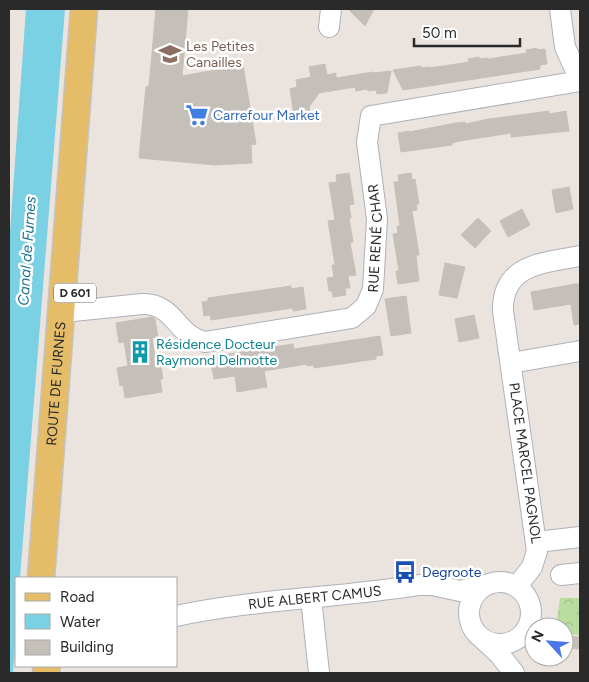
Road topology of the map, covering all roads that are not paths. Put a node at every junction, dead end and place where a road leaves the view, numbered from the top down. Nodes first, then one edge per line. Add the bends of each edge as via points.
1 (84, 9) edge
2 (96, 9) edge
3 (560, 9) edge
4 (580, 81) edge
5 (580, 256) edge
6 (67, 311) junction
7 (580, 351) edge
8 (511, 364) junction
9 (580, 537) edge
10 (537, 542) junction
11 (41, 577) edge
12 (53, 577) edge
13 (485, 585) junction
14 (517, 586) junction
15 (405, 587) junction
16 (311, 598) junction
17 (224, 608) junction
18 (178, 616) edge
19 (178, 623) edge
20 (470, 623) junction
21 (523, 634) junction
22 (484, 640) junction
23 (319, 673) edge
24 (514, 673) edge
25 (522, 673) edge

1 - 6 main road, ROUTE DE FURNES / D 601
2 - 6 main road, ROUTE DE FURNES / D 601
3 - 4 street via 565,47
4 - 6 street, RUE RENÉ CHAR via 371,116 367,142 377,219 373,283 366,306 352,318 205,342 188,335 171,314 152,304
5 - 8 street, PLACE MARCEL PAGNOL via 528,267 511,282 503,306
6 - 11 main road, ROUTE DE FURNES / D 601
6 - 12 main road, ROUTE DE FURNES / D 601
7 - 8 street
8 - 10 street, PLACE MARCEL PAGNOL
9 - 10 street
10 - 14 street, PLACE MARCEL PAGNOL via 535,562
13 - 14 street via 501,581
13 - 15 street, RUE ALBERT CAMUS via 460,591 428,585
13 - 20 street via 471,601
14 - 21 street via 527,597 531,611
15 - 16 street, RUE ALBERT CAMUS
15 - 20 street, RUE ALBERT CAMUS via 450,601 461,609
16 - 17 street, RUE ALBERT CAMUS
16 - 23 street
17 - 18 street, RUE ALBERT CAMUS
17 - 19 street, RUE ALBERT CAMUS
20 - 22 street
21 - 22 street via 504,644
21 - 25 street via 518,656
22 - 24 street

